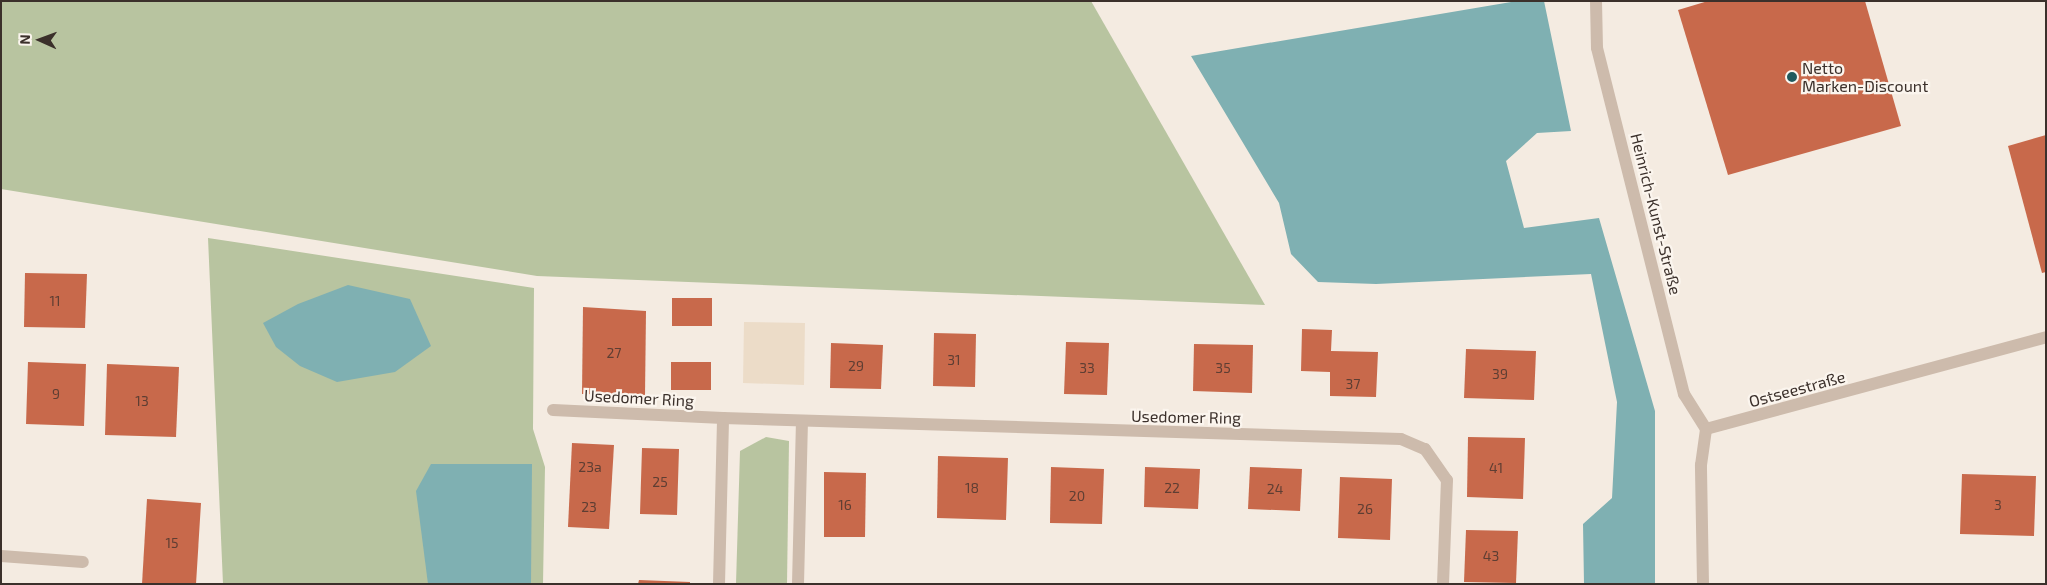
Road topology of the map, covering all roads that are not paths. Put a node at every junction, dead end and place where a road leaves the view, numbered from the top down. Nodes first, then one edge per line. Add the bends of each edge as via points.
1 (1596, 1) edge
2 (2046, 337) edge
3 (553, 410) dead end
4 (723, 418) junction
5 (802, 423) junction
6 (1706, 429) junction
7 (1, 556) edge
8 (83, 562) dead end
9 (719, 584) edge
10 (798, 584) edge
11 (1443, 584) edge
12 (1703, 584) edge

1 - 6 street, Heinrich-Kunst-Straße via 1597,48 1684,394
2 - 6 street, Ostseestraße
3 - 4 street, Usedomer Ring
4 - 5 street, Usedomer Ring
4 - 9 street
5 - 10 street
5 - 11 street, Usedomer Ring via 1401,439 1426,449 1447,480
6 - 12 street via 1701,465
7 - 8 street

